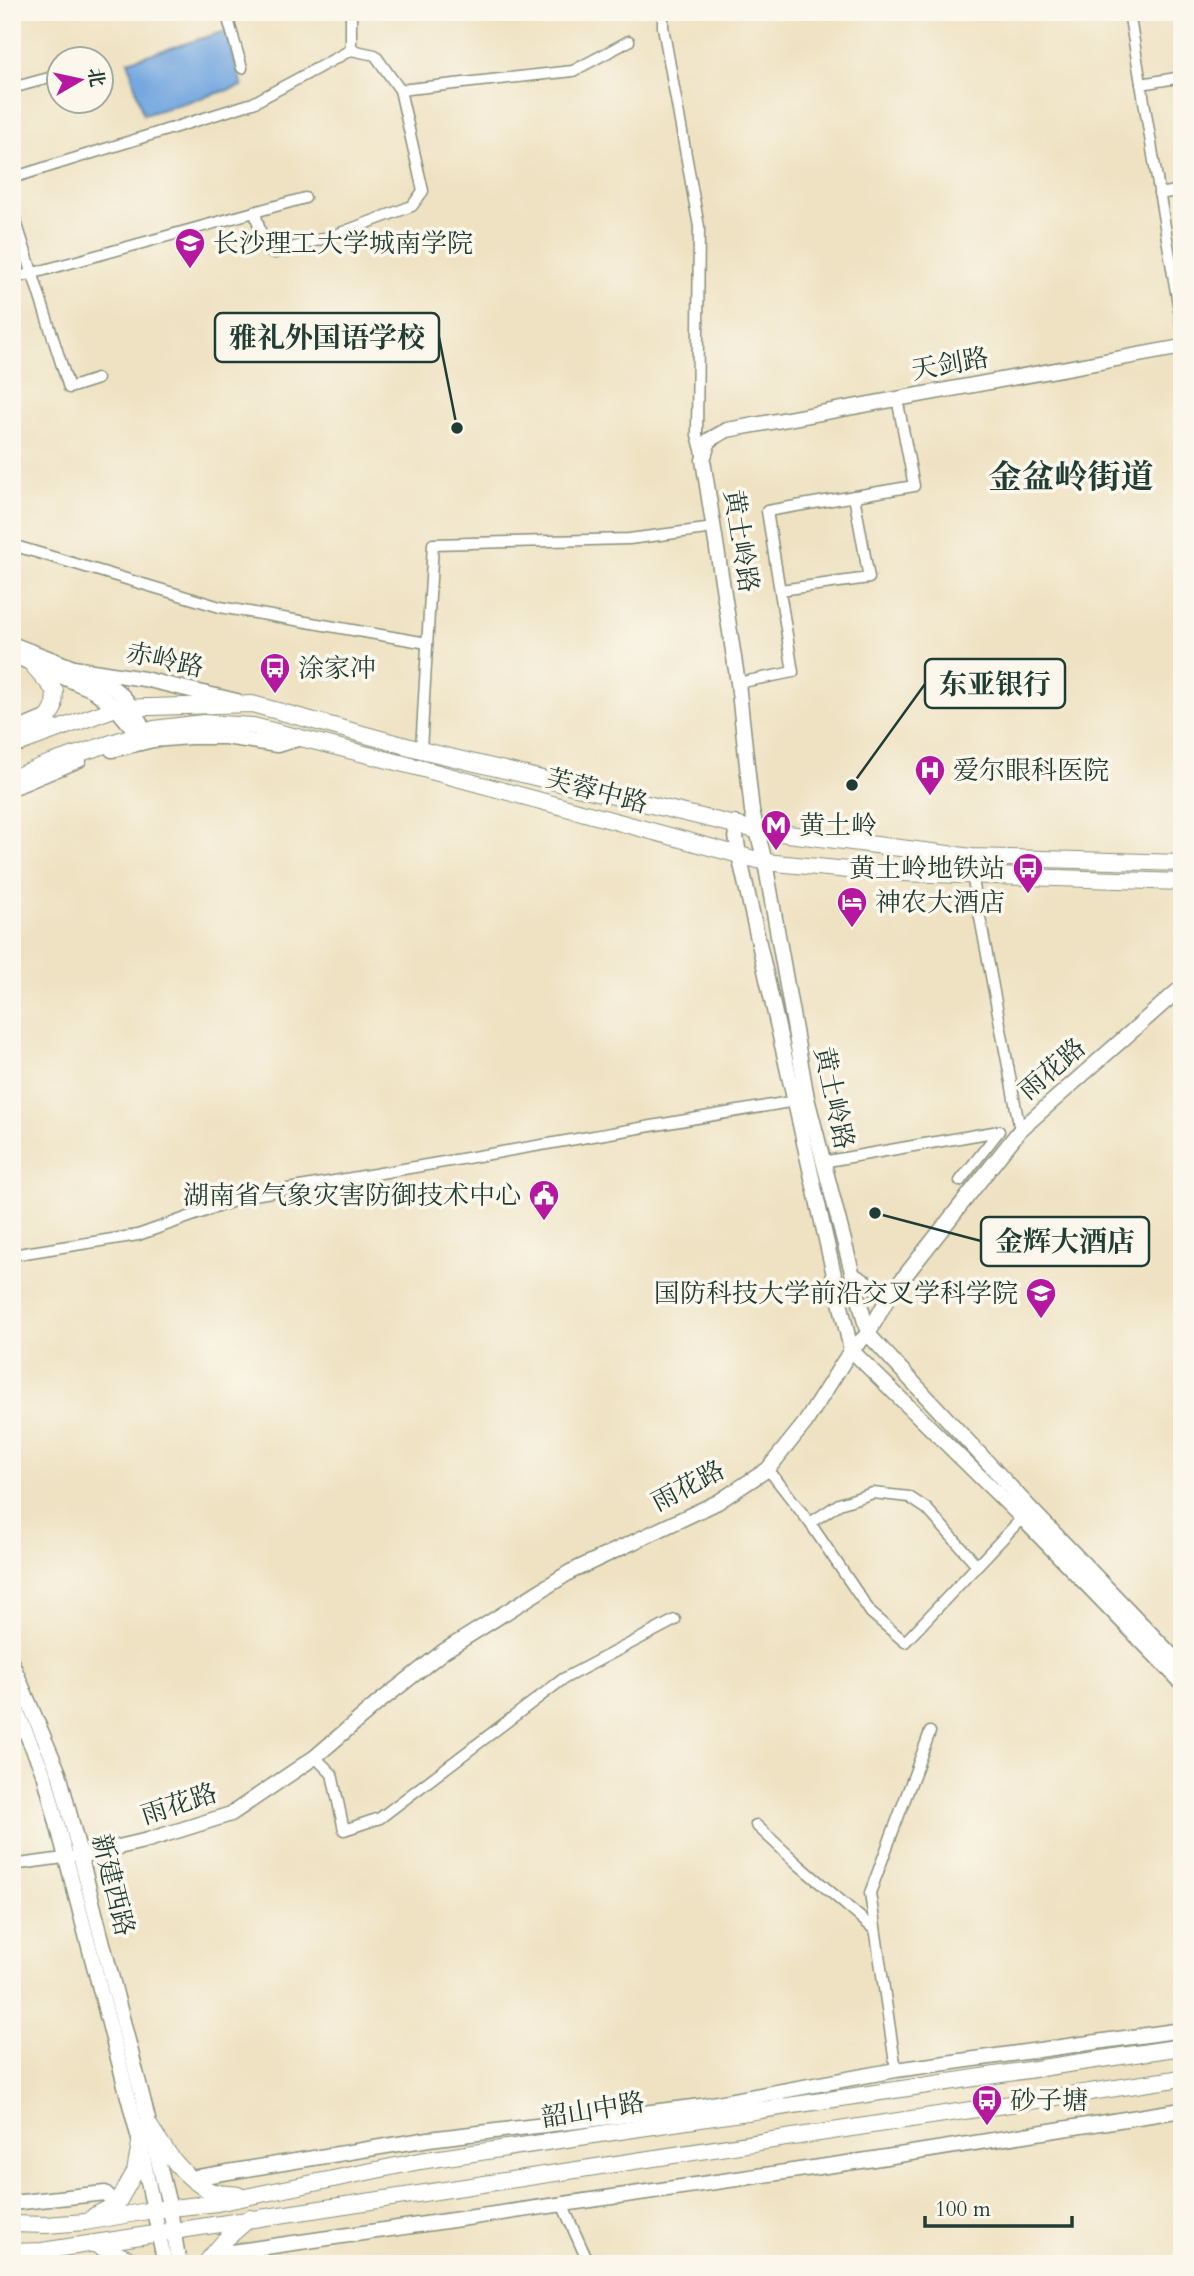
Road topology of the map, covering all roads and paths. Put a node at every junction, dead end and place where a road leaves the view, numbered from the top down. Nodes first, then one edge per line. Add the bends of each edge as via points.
1 (226, 12) edge
2 (351, 12) edge
3 (663, 12) edge
4 (1129, 12) edge
5 (629, 41) dead end
6 (351, 50) junction
7 (242, 68) dead end
8 (1182, 78) edge
9 (46, 79) edge
10 (1141, 83) junction
11 (12, 88) edge
12 (400, 90) junction
13 (12, 178) edge
14 (1182, 190) edge
15 (1159, 194) junction
16 (305, 198) dead end
17 (12, 209) edge
18 (255, 212) junction
19 (33, 273) junction
20 (12, 279) edge
21 (1182, 328) edge
22 (1182, 347) edge
23 (97, 379) dead end
24 (897, 398) junction
25 (727, 430) joint
26 (703, 460) junction
27 (854, 496) junction
28 (714, 528) junction
29 (12, 545) edge
30 (780, 590) junction
31 (427, 643) junction
32 (12, 644) edge
33 (12, 654) edge
34 (31, 663) junction
35 (67, 667) junction
36 (738, 683) junction
37 (252, 704) junction
38 (124, 708) junction
39 (50, 716) junction
40 (12, 732) edge
41 (141, 732) junction
42 (38, 735) junction
43 (301, 738) junction
44 (12, 746) edge
45 (421, 750) junction
46 (12, 778) edge
47 (12, 788) edge
48 (734, 823) junction
49 (756, 830) junction
50 (738, 855) junction
51 (765, 862) junction
52 (1182, 863) edge
53 (972, 875) junction
54 (1182, 881) edge
55 (1182, 987) edge
56 (801, 1100) junction
57 (1020, 1130) junction
58 (822, 1162) junction
59 (960, 1181) dead end
60 (12, 1255) edge
61 (853, 1275) junction
62 (889, 1296) junction
63 (868, 1334) junction
64 (851, 1350) junction
65 (768, 1469) junction
66 (1022, 1518) junction
67 (810, 1523) junction
68 (977, 1565) junction
69 (675, 1620) dead end
70 (12, 1663) edge
71 (1182, 1666) edge
72 (1182, 1683) edge
73 (12, 1700) edge
74 (930, 1732) dead end
75 (315, 1757) junction
76 (756, 1825) dead end
77 (73, 1857) junction
78 (12, 1865) edge
79 (876, 1930) junction
80 (1182, 2030) edge
81 (1182, 2048) edge
82 (896, 2070) junction
83 (1182, 2078) edge
84 (1182, 2110) edge
85 (149, 2125) junction
86 (140, 2143) junction
87 (192, 2178) junction
88 (251, 2196) junction
89 (12, 2203) edge
90 (117, 2204) junction
91 (562, 2204) junction
92 (170, 2209) junction
93 (153, 2210) junction
94 (251, 2218) junction
95 (85, 2222) junction
96 (12, 2224) edge
97 (167, 2231) junction
98 (91, 2243) junction
99 (12, 2252) edge
100 (208, 2259) edge
101 (140, 2264) edge
102 (165, 2264) edge
103 (179, 2264) edge
104 (589, 2264) edge

1 - 7 street
2 - 6 street
3 - 26 street via 699,228 697,435
4 - 10 street
5 - 12 street via 573,72
6 - 12 street via 375,55
6 - 13 street via 253,103
8 - 10 street
9 - 11 street
10 - 15 street
12 - 18 street via 423,191 412,206 275,253 265,250
14 - 15 street
15 - 21 street
16 - 18 street
17 - 19 street
18 - 19 street
19 - 20 street
19 - 23 street via 69,388
22 - 24 street, 天剑路
24 - 25 street, 天剑路
24 - 27 street via 914,486
25 - 26 street, 黄土岭路 via 709,440
26 - 28 street, 黄土岭路
27 - 30 street via 767,511
27 - 30 street via 869,578
28 - 31 street via 629,539 433,544
28 - 36 street, 黄土岭路
29 - 31 street via 220,607
30 - 36 street via 793,672
31 - 45 street
32 - 35 street, 赤岭路
33 - 34 street, 赤岭路
34 - 38 street, 赤岭路
34 - 39 main road via 55,691
35 - 37 street, 赤岭路 via 144,678
35 - 38 street, 赤岭路 via 117,691
36 - 49 street, 黄土岭路
37 - 38 main road, 芙蓉中路
37 - 45 main road, 芙蓉中路
38 - 41 street, 赤岭路
38 - 42 main road, 芙蓉中路
39 - 40 street
39 - 42 main road
41 - 43 main road, 芙蓉中路 via 203,723 253,726
41 - 46 main road, 芙蓉中路
42 - 44 main road, 芙蓉中路
43 - 47 street via 277,745 225,737 153,740 87,757
43 - 50 main road, 芙蓉中路
45 - 48 main road, 芙蓉中路
48 - 49 main road, 芙蓉中路
48 - 50 street, 黄土岭路
49 - 51 street, 黄土岭路
49 - 52 main road, 芙蓉中路 via 972,857
50 - 51 main road, 芙蓉中路
50 - 56 street, 黄土岭路
51 - 53 main road, 芙蓉中路
51 - 56 street, 黄土岭路
53 - 54 main road, 芙蓉中路
53 - 57 street
55 - 57 street, 雨花路
56 - 58 street, 黄土岭路
56 - 60 street via 248,1196 138,1235
56 - 64 street, 黄土岭路
57 - 62 street, 雨花路
58 - 59 street via 999,1131
58 - 61 street, 黄土岭路
61 - 62 street
61 - 63 street, 黄土岭路
62 - 63 street, 雨花路
63 - 64 street, 雨花路
63 - 71 street, 黄土岭路
64 - 65 street, 雨花路 via 805,1423
64 - 66 street
65 - 67 street
65 - 75 street, 雨花路 via 718,1502 570,1572 456,1644
66 - 68 street
66 - 72 street
67 - 68 street via 839,1504 873,1493 909,1497 927,1509
67 - 68 street via 871,1613 905,1642
69 - 75 street via 563,1679 380,1818 344,1830 332,1774
70 - 77 street, 新建西路 via 59,1773
73 - 77 street, 新建西路
74 - 79 street via 870,1893
75 - 77 street, 雨花路 via 231,1814
76 - 79 street
77 - 78 street
77 - 85 street, 新建西路
77 - 86 street, 新建西路
79 - 82 street
80 - 82 street
81 - 88 main road, 韶山中路 via 420,2161
82 - 87 street via 701,2106 429,2139
83 - 94 main road
84 - 91 street
85 - 87 main road via 173,2161
85 - 92 street, 新建西路
86 - 90 main road via 135,2172
86 - 93 street, 新建西路
87 - 88 main road via 211,2192
88 - 92 main road, 韶山中路
89 - 90 street via 105,2193
90 - 95 main road
91 - 100 street
91 - 104 street
92 - 93 main road, 韶山中路
92 - 97 street, 新建西路
93 - 95 main road, 韶山中路
93 - 97 street, 新建西路
94 - 97 main road
94 - 100 main road
95 - 96 main road, 韶山中路
97 - 98 main road
97 - 102 street
97 - 103 street
98 - 99 main road
98 - 101 main road

